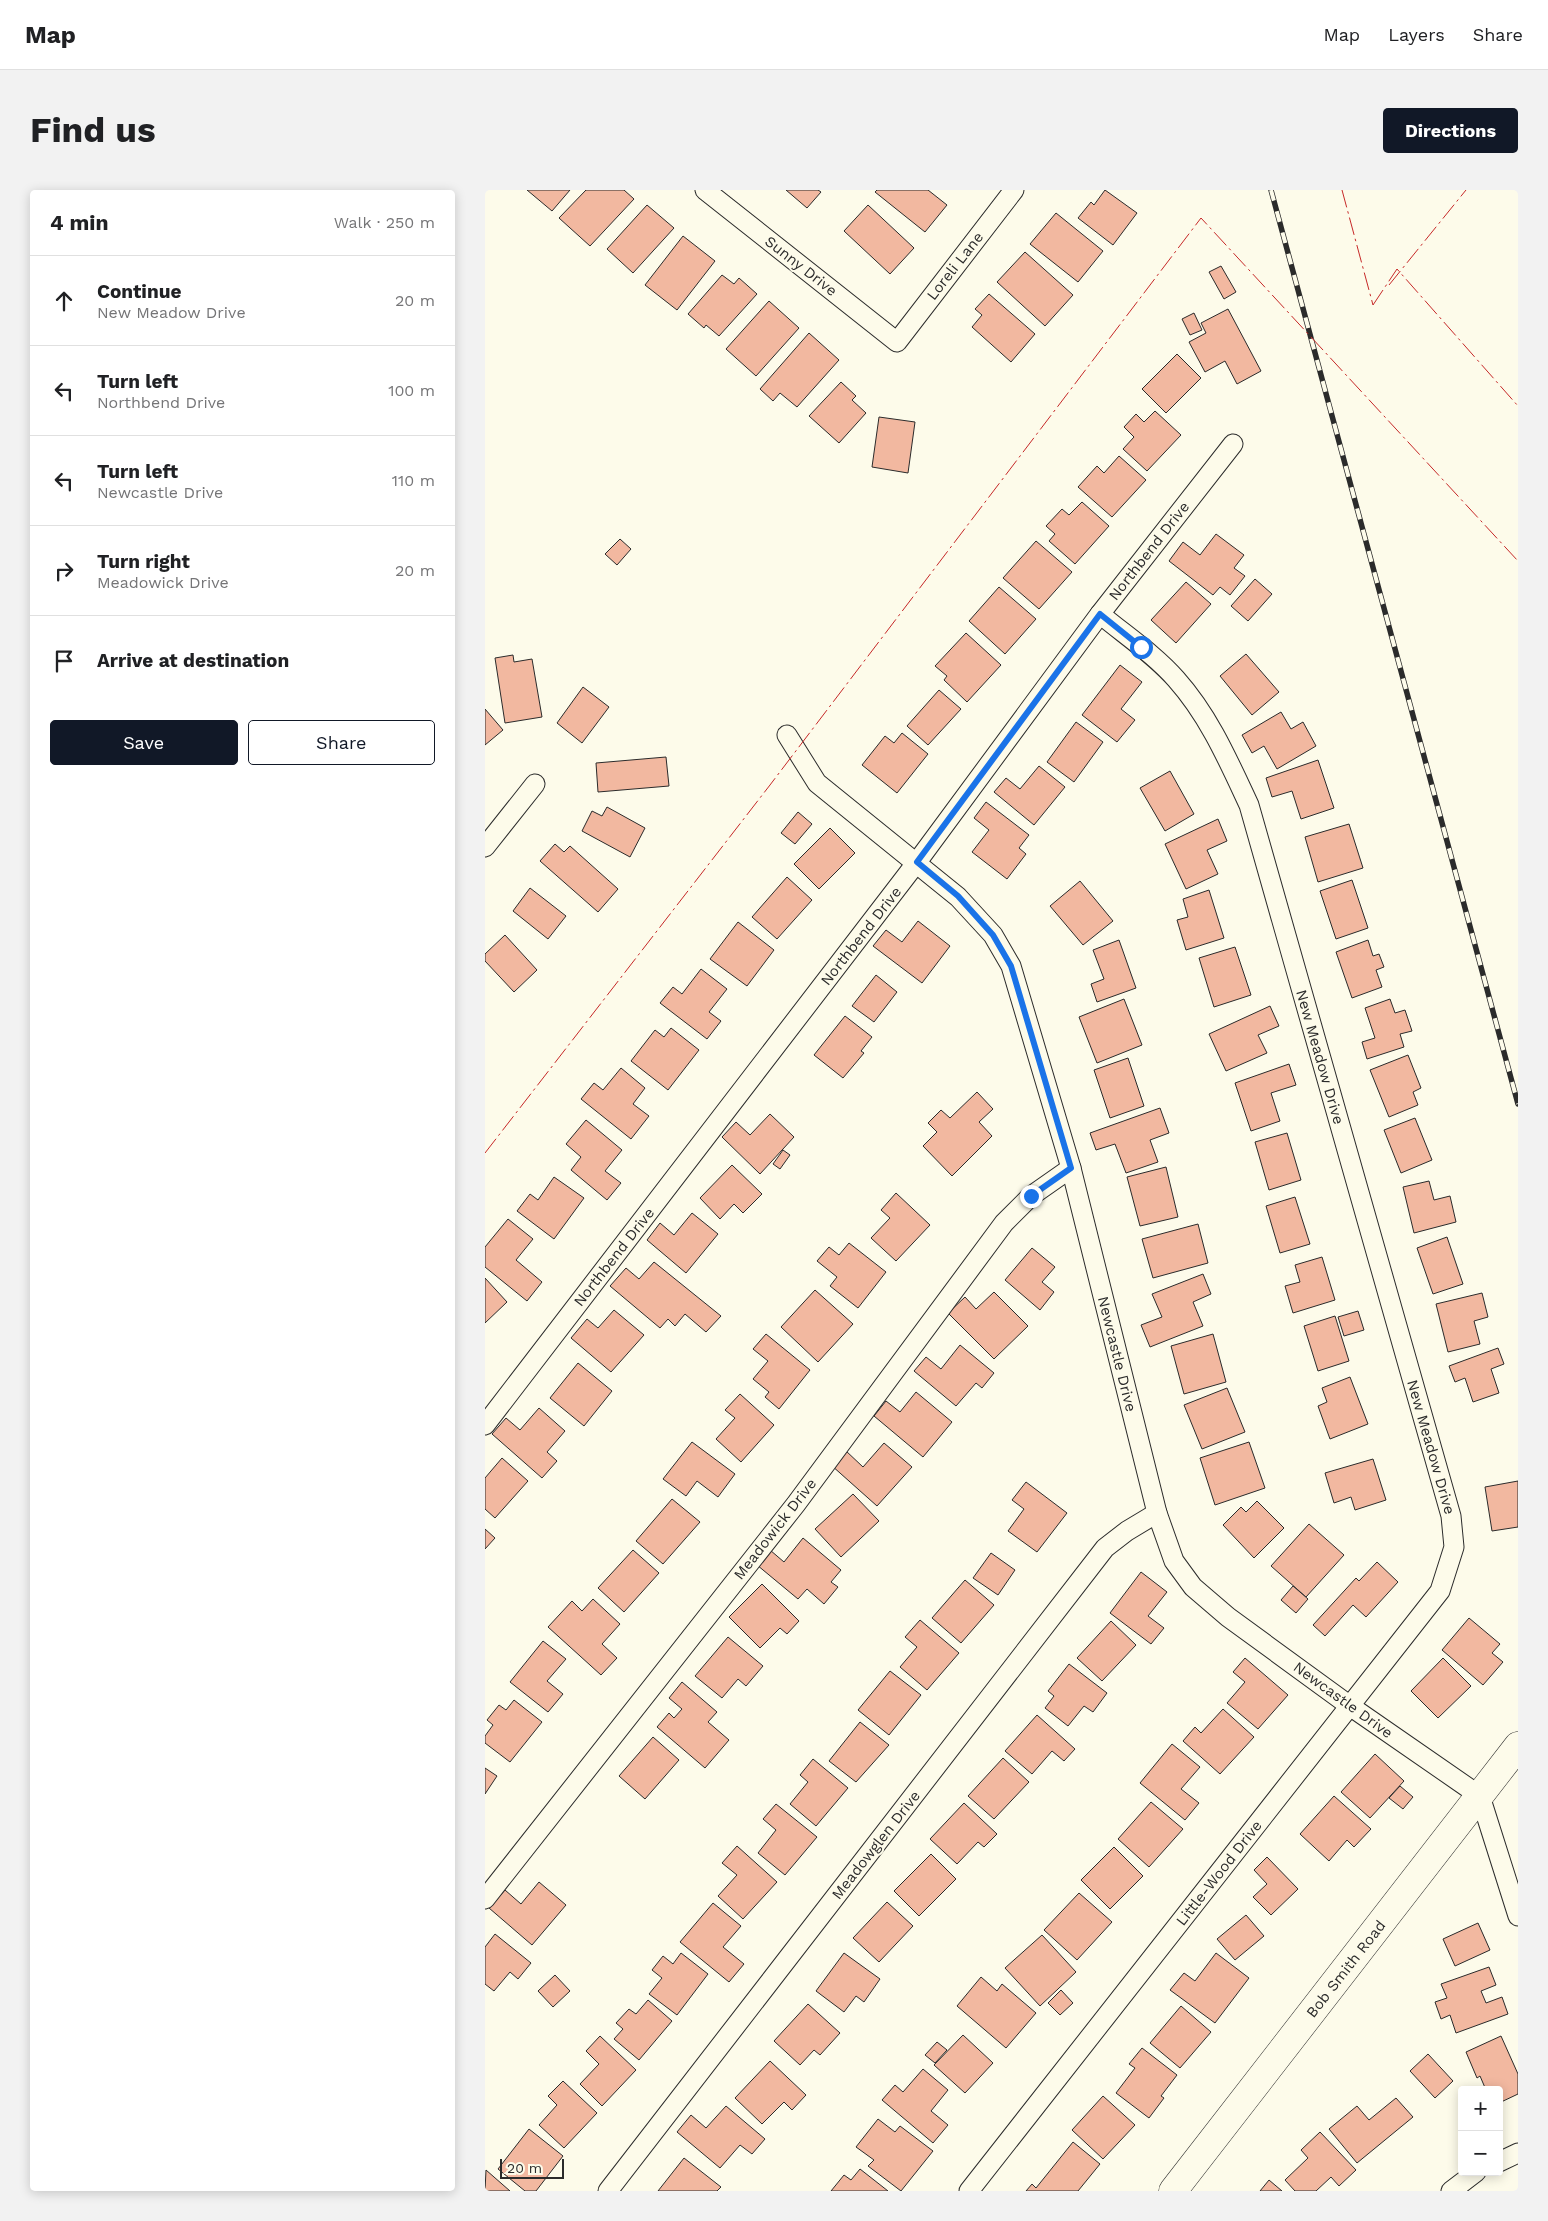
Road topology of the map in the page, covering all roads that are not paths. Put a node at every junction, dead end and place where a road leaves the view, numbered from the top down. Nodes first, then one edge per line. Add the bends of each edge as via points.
1 (705, 190) edge
2 (1014, 190) edge
3 (897, 342) joint
4 (1233, 444) dead end
5 (1100, 614) junction
6 (787, 735) dead end
7 (535, 784) dead end
8 (485, 847) edge
9 (917, 862) junction
10 (1071, 1168) junction
11 (485, 1425) edge
12 (1157, 1513) junction
13 (1454, 1547) joint
14 (1350, 1706) junction
15 (1518, 1746) edge
16 (1479, 1796) junction
17 (485, 1899) edge
18 (1518, 1916) edge
19 (1518, 2153) edge
20 (1503, 2160) edge
21 (1471, 2176) edge
22 (608, 2191) edge
23 (969, 2191) edge
24 (1173, 2191) edge
25 (1451, 2191) edge

1 - 3 street, Sunny Drive
2 - 3 street, Loreli Lane
4 - 5 street, Northbend Drive
5 - 9 street, Northbend Drive
5 - 13 street, New Meadow Drive via 1176,678 1187,692 1221,743 1249,805 1449,1507
6 - 9 street, Newcastle Drive via 817,782
7 - 8 street
9 - 10 street, Newcastle Drive via 958,896 993,935 1011,966
9 - 11 street, Northbend Drive
10 - 12 street, Newcastle Drive
10 - 17 street, Meadowick Drive via 1031,1196 1004,1223 796,1504
12 - 14 street, Newcastle Drive via 1173,1561 1193,1586 1228,1617
12 - 22 street, Meadowglen Drive via 1105,1548
13 - 14 street, Little-Wood Drive via 1440,1591
14 - 16 street, Newcastle Drive
14 - 23 street, Little-Wood Drive
15 - 16 street, Bob Smith Road
16 - 18 street
16 - 24 street, Bob Smith Road
19 - 20 street
21 - 25 street

